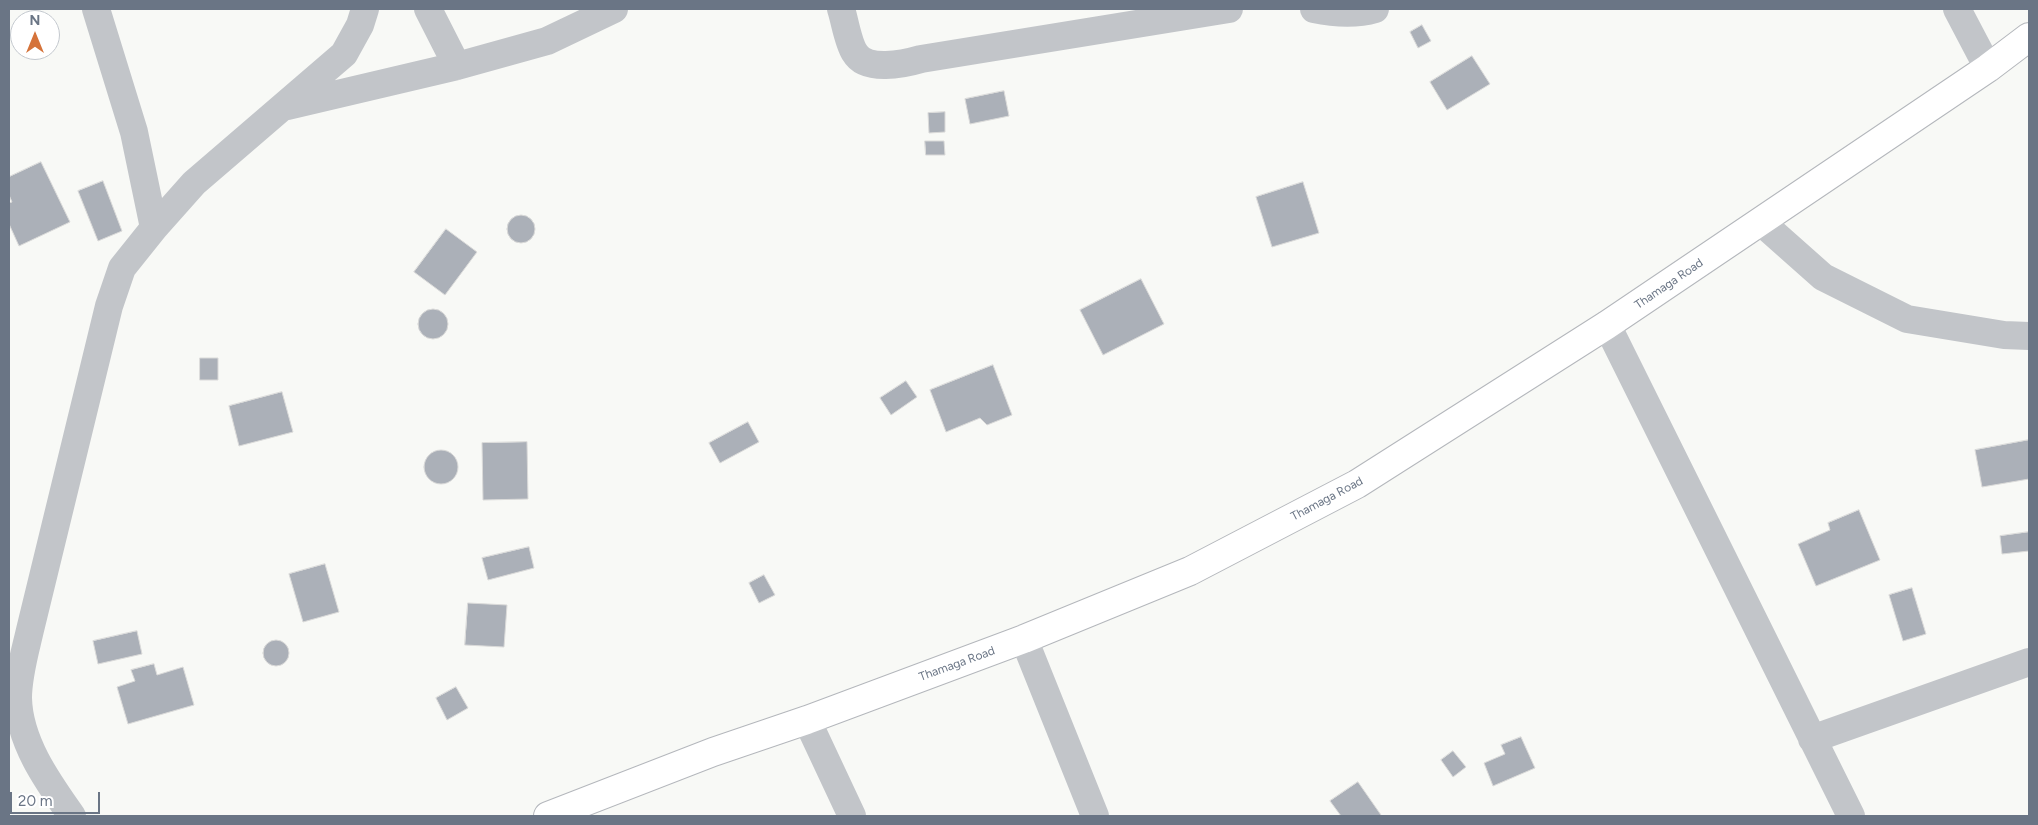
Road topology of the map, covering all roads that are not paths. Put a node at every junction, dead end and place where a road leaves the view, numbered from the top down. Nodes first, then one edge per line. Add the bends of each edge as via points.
1 (96, 9) edge
2 (365, 9) edge
3 (428, 9) edge
4 (614, 9) edge
5 (841, 9) edge
6 (1230, 9) edge
7 (1314, 9) edge
8 (1375, 9) edge
9 (1957, 9) edge
10 (2029, 37) edge
11 (457, 66) junction
12 (1988, 68) junction
13 (283, 107) junction
14 (1762, 222) junction
15 (154, 228) junction
16 (1607, 325) junction
17 (2029, 336) edge
18 (1024, 640) junction
19 (2029, 662) edge
20 (15, 672) edge
21 (807, 720) junction
22 (1812, 739) junction
23 (72, 816) edge
24 (548, 816) edge
25 (852, 816) edge
26 (1094, 816) edge
27 (1851, 816) edge

1 - 15 street via 134,132
2 - 13 street via 344,54
3 - 11 street
4 - 11 street via 547,41
5 - 6 street via 855,54 877,65 902,64
7 - 8 street via 1331,13
9 - 12 street
10 - 12 main road, Thamaga Road
11 - 13 street
12 - 14 main road, Thamaga Road
13 - 15 street via 194,183
14 - 16 main road, Thamaga Road
14 - 17 street via 1823,277 1907,319
15 - 20 street via 122,268 109,306 30,630
16 - 18 main road, Thamaga Road via 1357,484 1190,571
16 - 22 street
18 - 21 main road, Thamaga Road
18 - 26 street
19 - 22 street
20 - 23 street via 22,724 43,771
21 - 24 main road, Thamaga Road via 713,752
21 - 25 street
22 - 27 street

